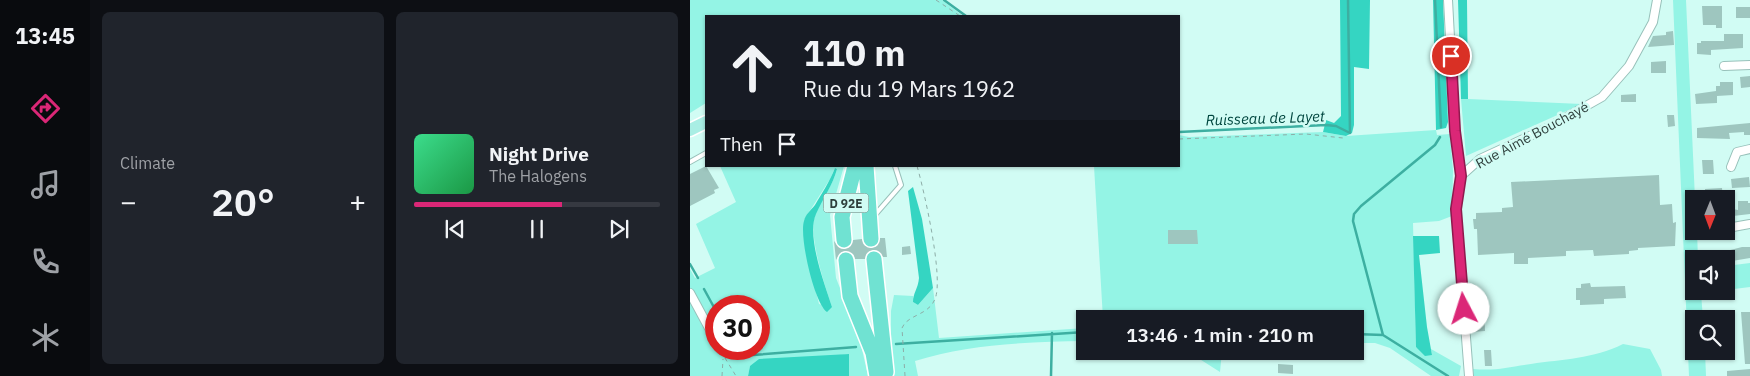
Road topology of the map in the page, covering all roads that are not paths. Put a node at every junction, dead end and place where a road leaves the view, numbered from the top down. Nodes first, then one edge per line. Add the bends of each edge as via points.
1 (1448, 0) edge
2 (1657, 0) edge
3 (1750, 65) edge
4 (1724, 66) dead end
5 (705, 122) edge
6 (690, 130) edge
7 (1750, 149) edge
8 (705, 154) edge
9 (690, 162) edge
10 (855, 167) edge
11 (866, 167) edge
12 (895, 167) edge
13 (1731, 167) dead end
14 (1461, 176) junction
15 (870, 222) junction
16 (1750, 224) edge
17 (1735, 227) edge
18 (871, 239) dead end
19 (844, 240) dead end
20 (874, 259) dead end
21 (846, 260) dead end
22 (690, 293) edge
23 (705, 321) edge
24 (880, 373) edge
25 (1469, 376) edge

1 - 14 street via 1455,131
2 - 14 street, Rue Aimé Bouchayé via 1653,22 1633,59 1602,97 1547,128 1480,159
3 - 4 street
5 - 6 main road
7 - 13 street via 1741,149
8 - 9 lane
10 - 19 highway, D 92E via 842,217
11 - 15 highway, D 92E
12 - 15 lane via 901,185
14 - 25 street, Rue Aimé Bouchayé via 1456,209
15 - 18 highway, D 92E
16 - 17 street
20 - 24 highway
21 - 24 highway via 850,296
22 - 23 street

